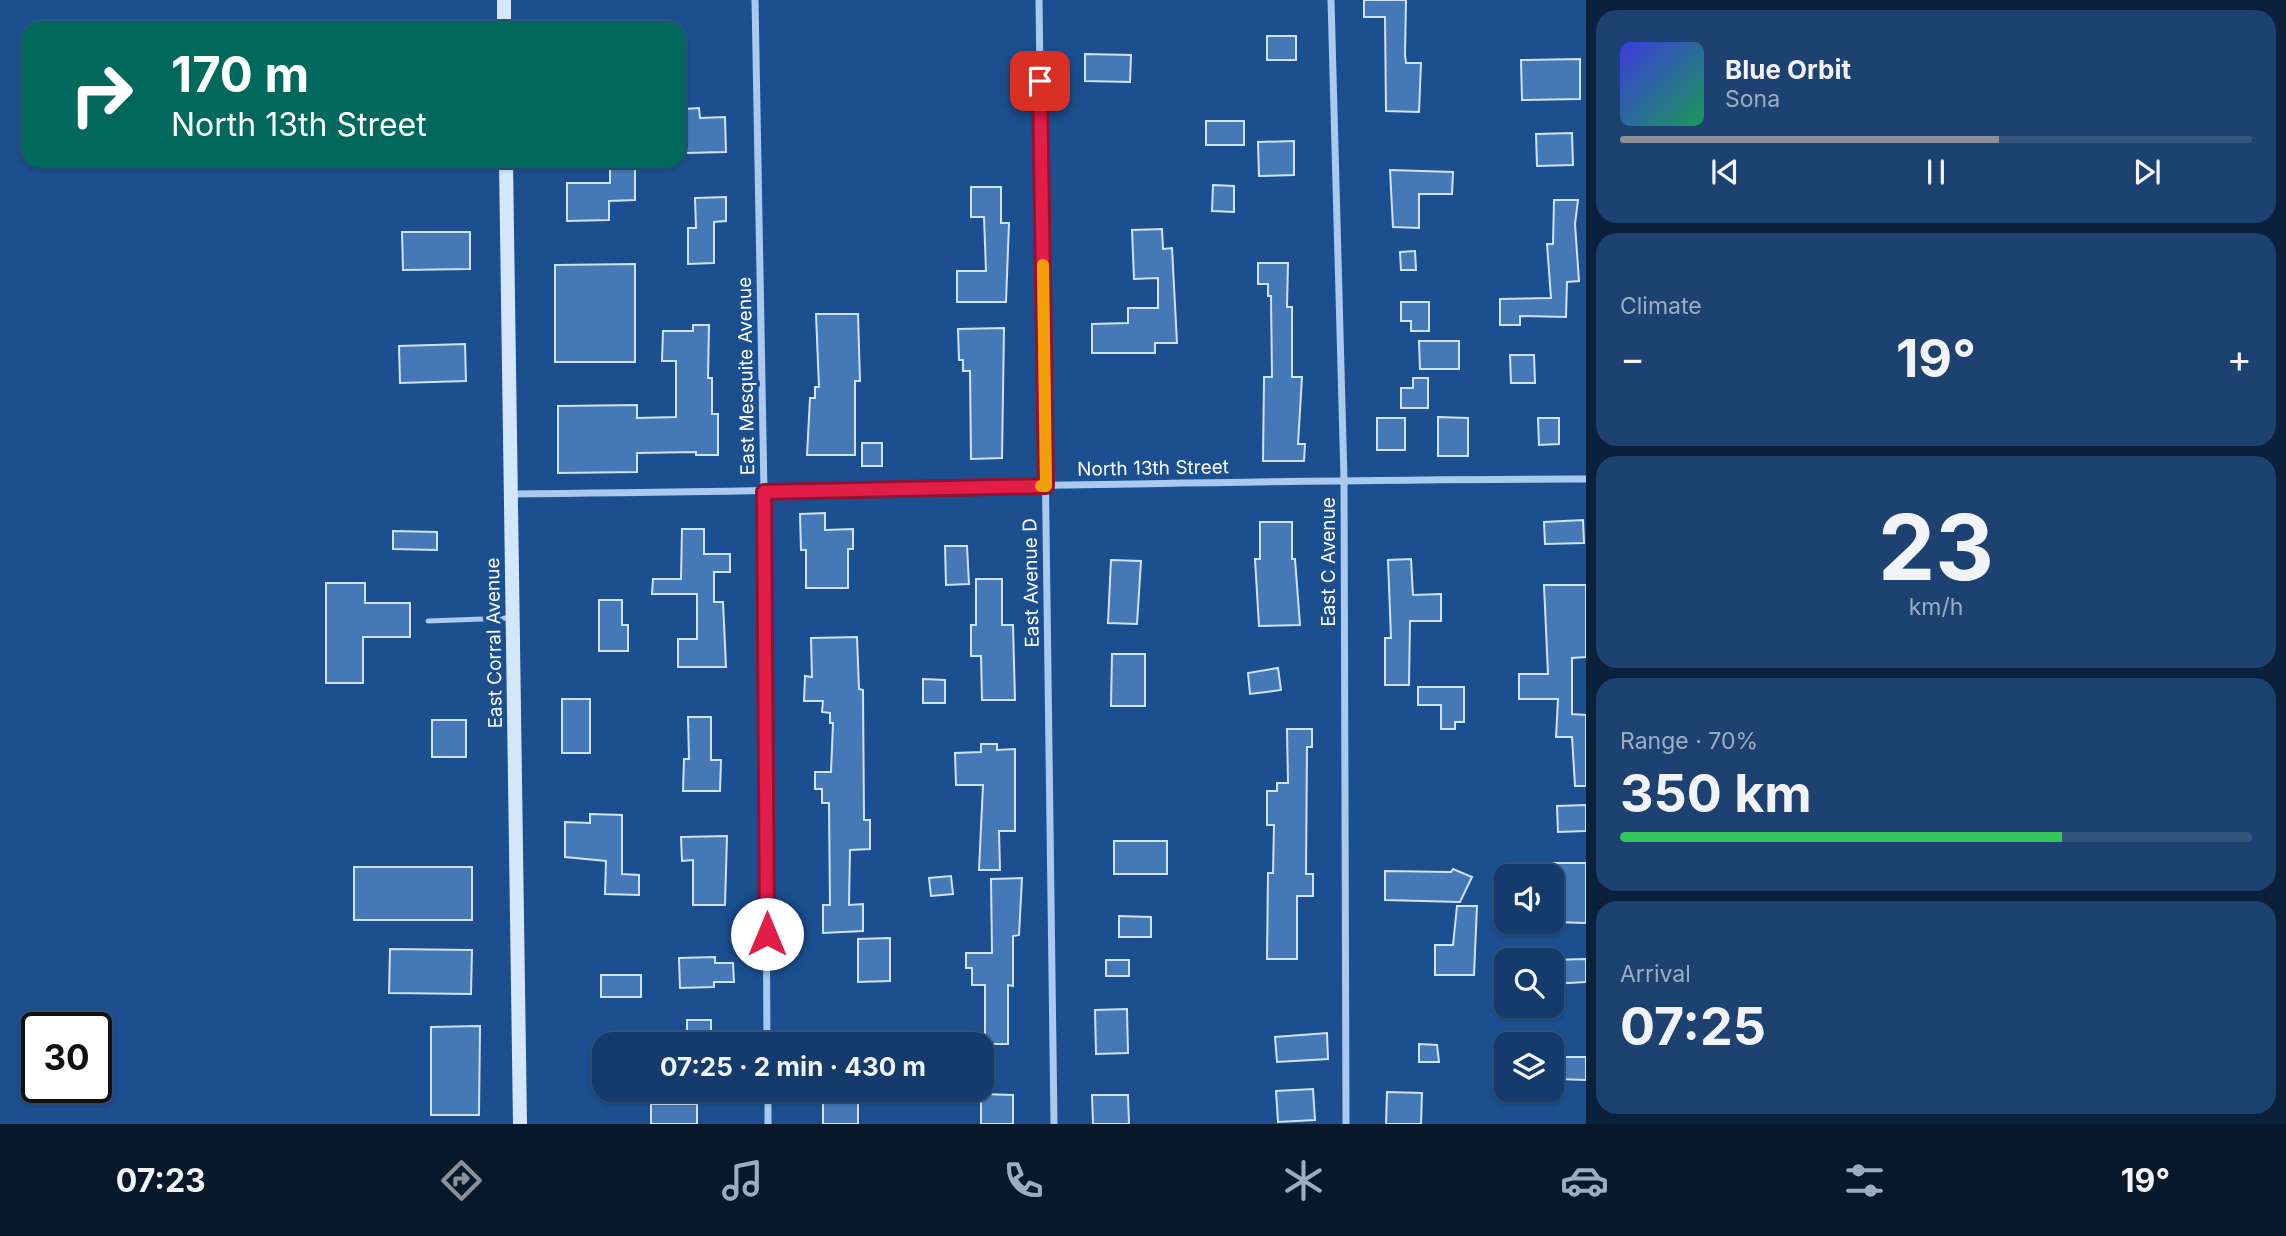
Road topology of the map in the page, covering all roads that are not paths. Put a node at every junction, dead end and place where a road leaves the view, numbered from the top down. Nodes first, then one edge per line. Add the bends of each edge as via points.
1 (504, 0) edge
2 (755, 0) edge
3 (1039, 0) edge
4 (1331, 0) edge
5 (505, 21) edge
6 (506, 168) edge
7 (1344, 479) junction
8 (1586, 479) edge
9 (1046, 486) junction
10 (764, 492) junction
11 (511, 494) junction
12 (513, 618) junction
13 (428, 621) dead end
14 (767, 1032) edge
15 (768, 1102) edge
16 (520, 1124) edge
17 (768, 1124) edge
18 (1054, 1124) edge
19 (1346, 1124) edge

1 - 5 main road
2 - 10 street, East Mesquite Avenue
3 - 9 street, East Avenue D
4 - 7 street, East C Avenue
6 - 11 main road, East Corral Avenue
7 - 8 street, North 13th Street
7 - 9 street, North 13th Street
7 - 19 street, East C Avenue
9 - 10 street, North 13th Street
9 - 18 street, East Avenue D
10 - 11 street, North 13th Street
10 - 14 street, East Mesquite Avenue
11 - 12 main road, East Corral Avenue
12 - 13 lane
12 - 16 main road, East Corral Avenue
15 - 17 street

